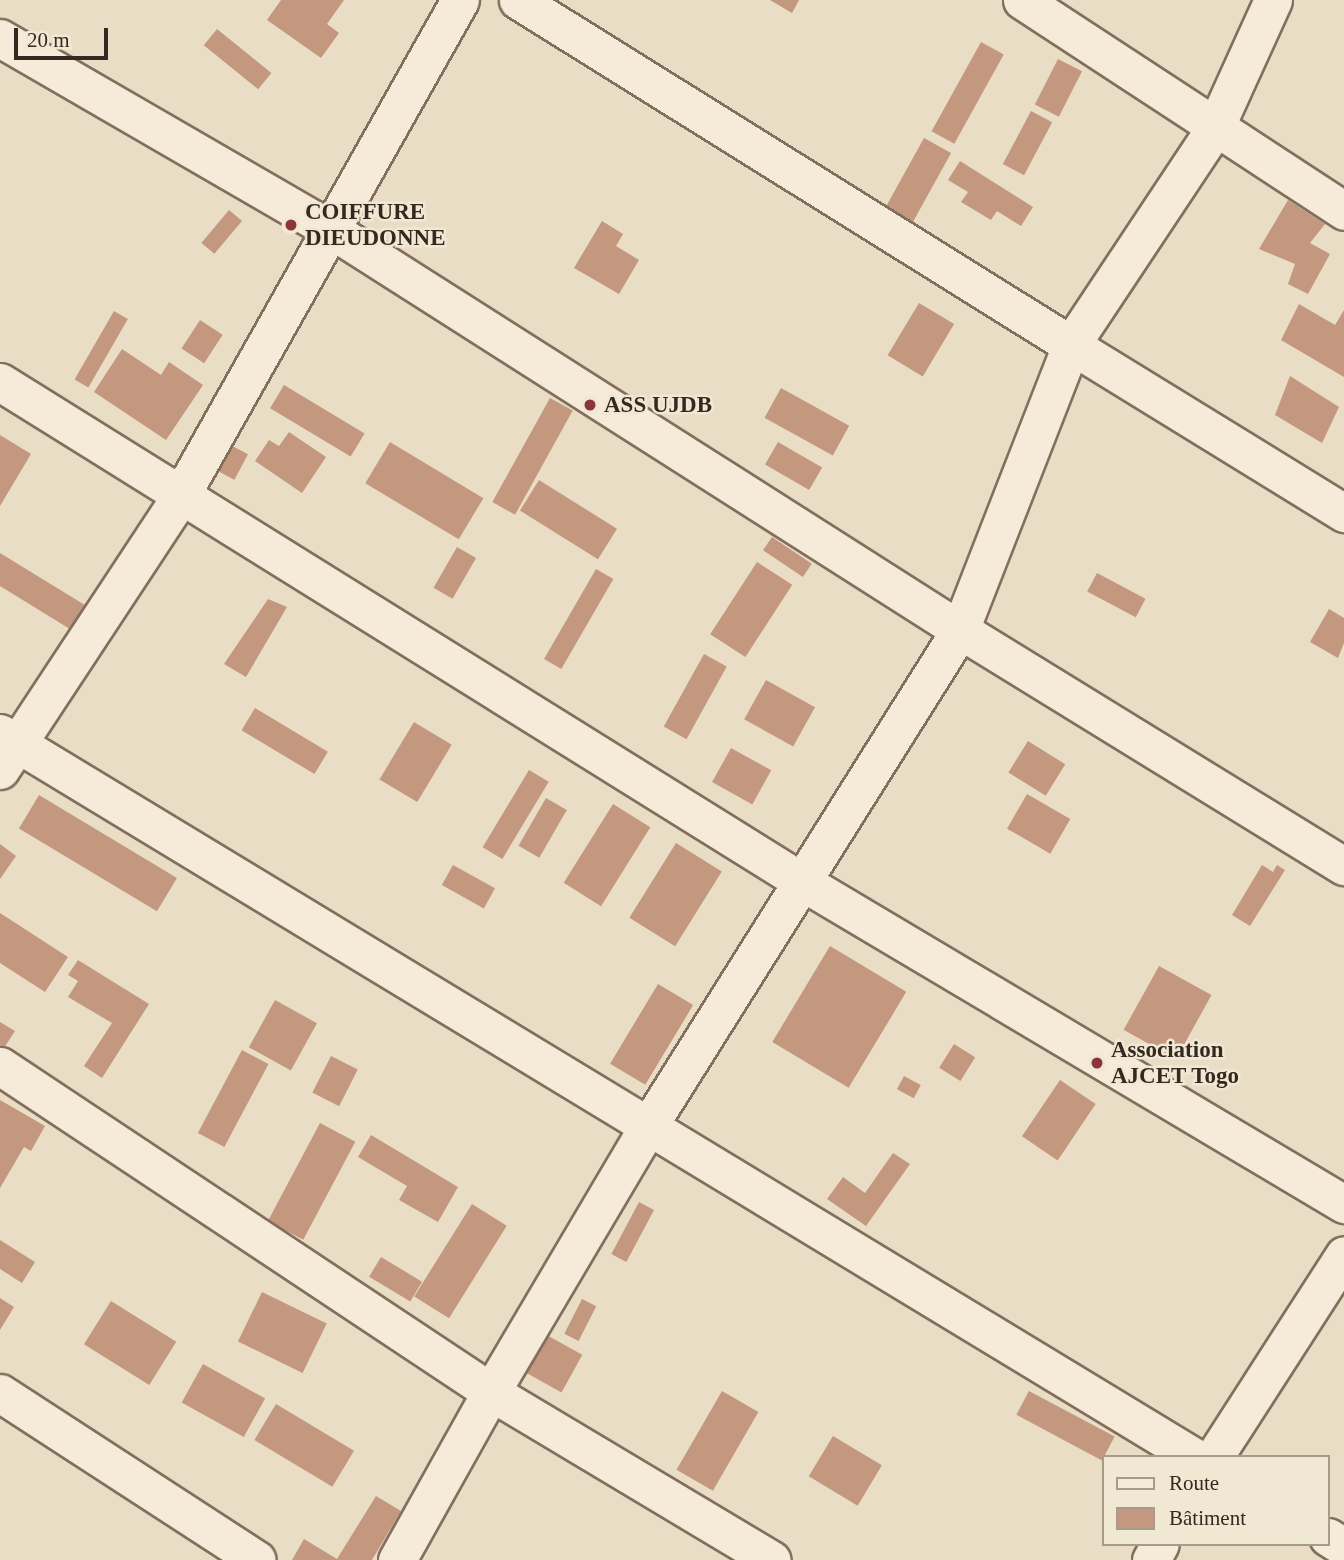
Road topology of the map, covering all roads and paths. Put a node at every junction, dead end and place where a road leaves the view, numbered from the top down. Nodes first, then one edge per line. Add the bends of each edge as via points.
1 (460, 0) edge
2 (519, 0) edge
3 (1022, 0) edge
4 (1273, 0) edge
5 (0, 38) edge
6 (1215, 128) junction
7 (1344, 211) edge
8 (330, 229) junction
9 (1071, 345) junction
10 (0, 382) edge
11 (181, 495) junction
12 (1344, 513) edge
13 (960, 630) junction
14 (5, 749) edge
15 (1344, 866) edge
16 (801, 881) junction
17 (0, 1066) edge
18 (649, 1125) junction
19 (1344, 1203) edge
20 (1344, 1255) edge
21 (0, 1392) edge
22 (491, 1392) junction
23 (1191, 1455) edge
24 (1215, 1455) edge
25 (257, 1560) edge
26 (397, 1560) edge
27 (772, 1560) edge

1 - 8 street
2 - 9 street
3 - 6 street
4 - 6 street
5 - 8 street
6 - 7 street
6 - 9 street
8 - 11 street
8 - 13 street
9 - 12 street
9 - 13 street
10 - 11 street
11 - 14 street
11 - 16 street
13 - 15 street
13 - 16 street
14 - 18 street
16 - 18 street
16 - 19 street
17 - 22 street
18 - 22 street
18 - 23 street
20 - 24 street
21 - 25 street
22 - 26 street
22 - 27 street

